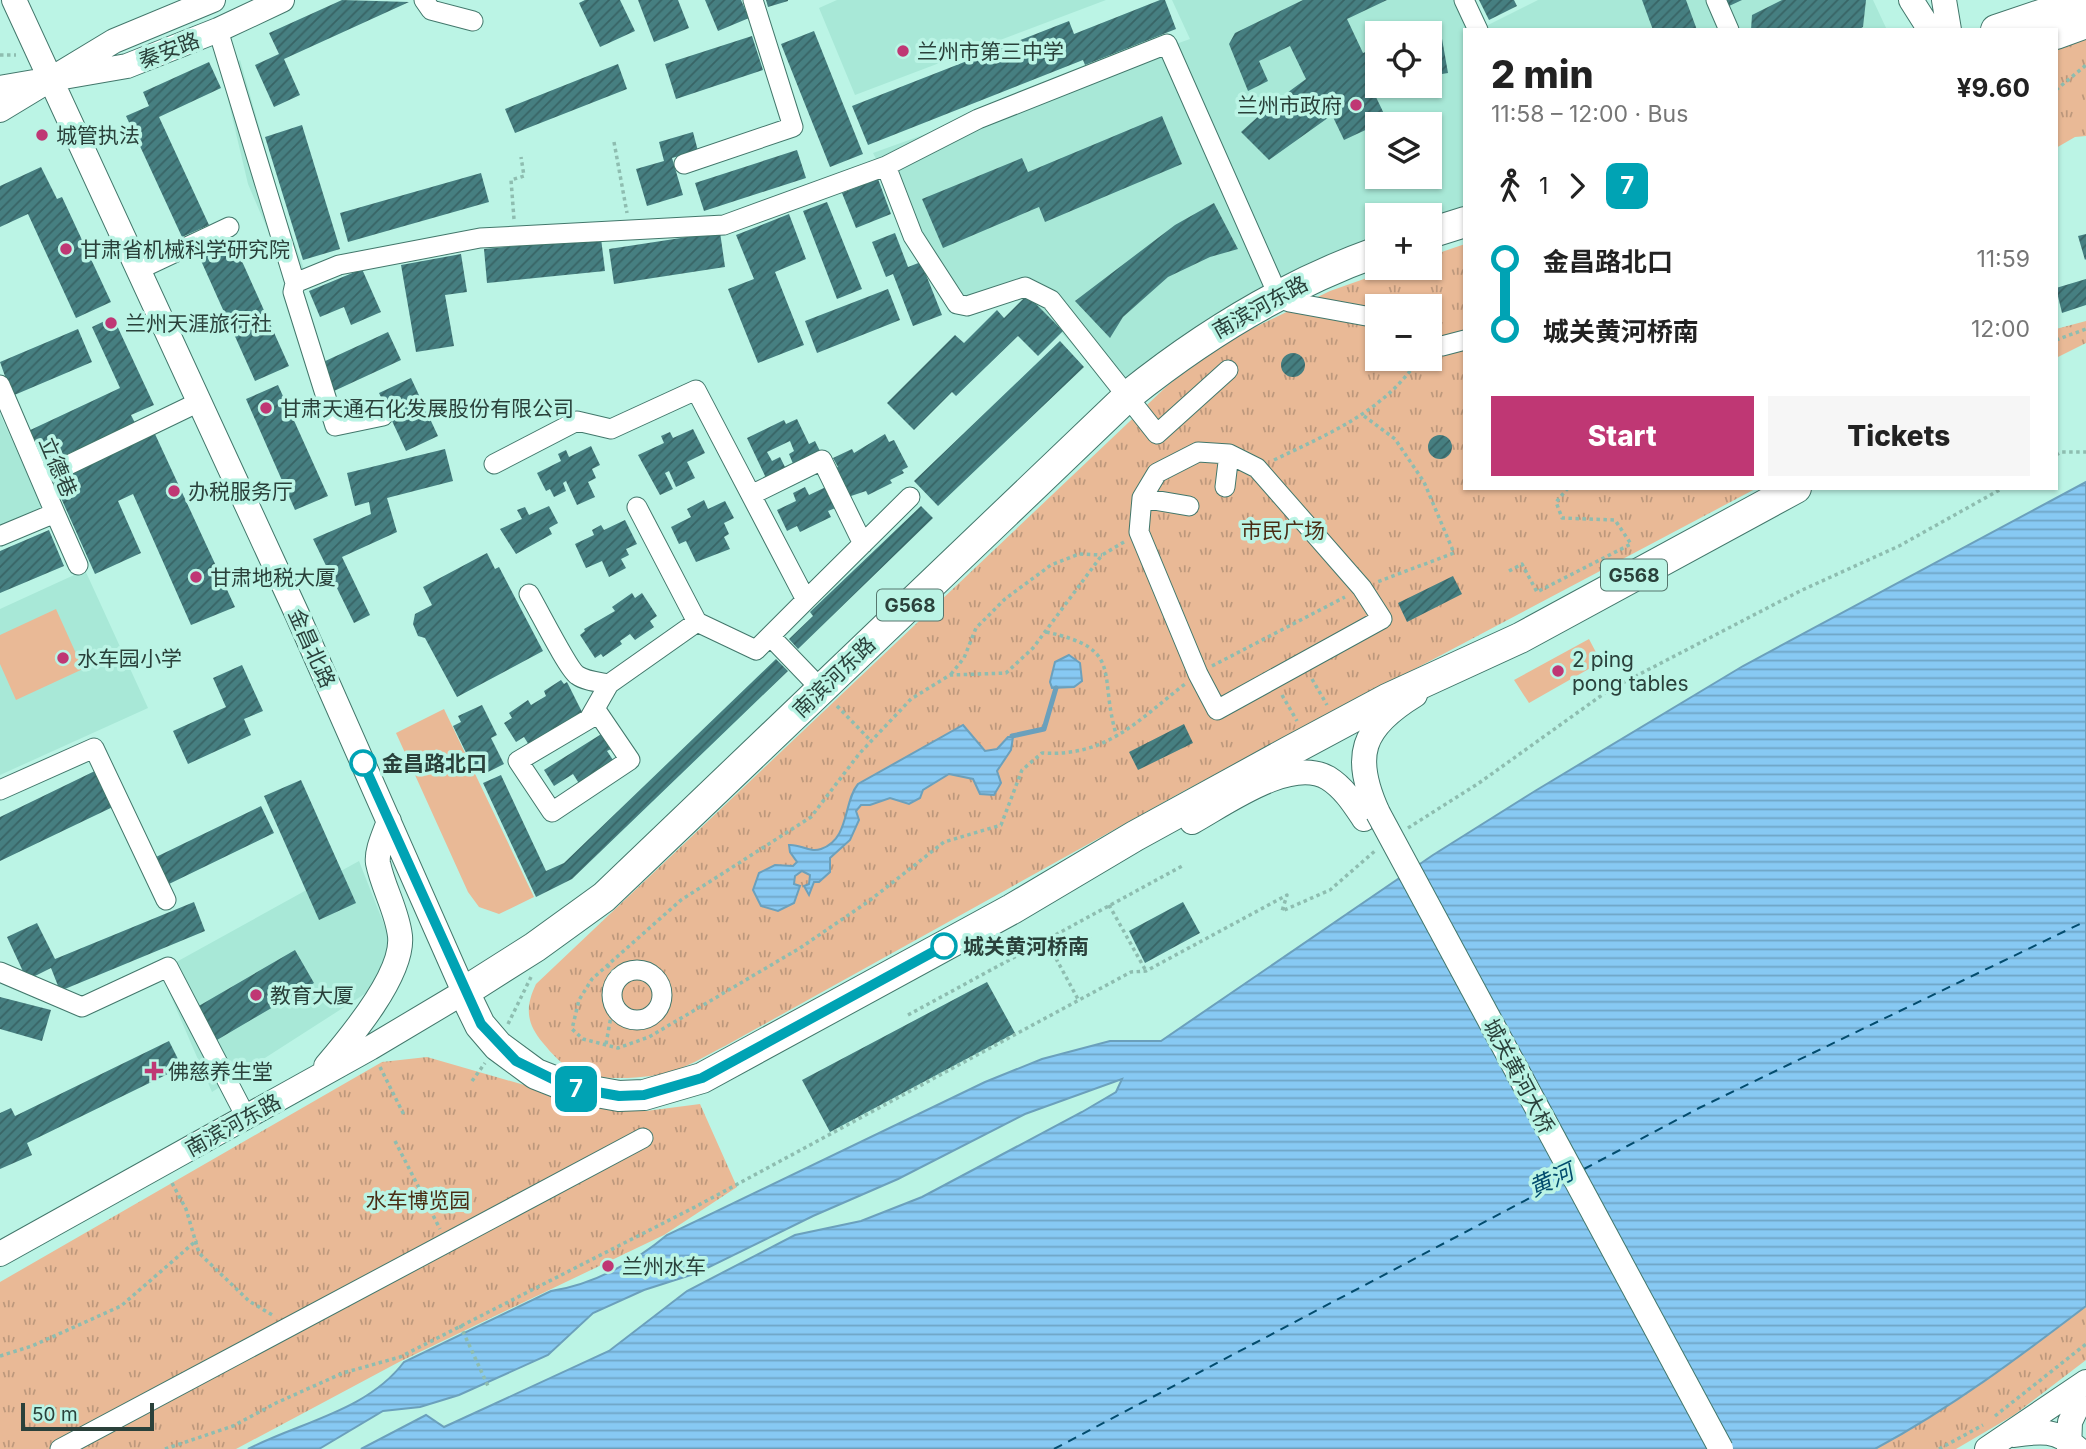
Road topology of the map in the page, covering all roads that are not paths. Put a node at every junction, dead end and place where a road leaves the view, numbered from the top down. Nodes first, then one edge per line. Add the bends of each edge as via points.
1 (15, 0) edge
2 (213, 0) edge
3 (282, 0) edge
4 (424, 0) edge
5 (753, 0) edge
6 (1464, 0) edge
7 (1716, 0) edge
8 (1911, 0) edge
9 (1944, 0) edge
10 (2085, 0) edge
11 (473, 21) dead end
12 (2086, 23) edge
13 (1477, 28) edge
14 (1728, 28) edge
15 (1929, 28) edge
16 (1949, 28) edge
17 (2002, 28) edge
18 (218, 30) junction
19 (2058, 33) edge
20 (49, 78) junction
21 (0, 88) edge
22 (0, 110) edge
23 (684, 164) dead end
24 (886, 166) junction
25 (1463, 223) edge
26 (229, 227) dead end
27 (1442, 229) edge
28 (1365, 257) edge
29 (138, 270) junction
30 (295, 283) junction
31 (1283, 298) junction
32 (1365, 315) edge
33 (1463, 340) edge
34 (1442, 345) edge
35 (1228, 370) dead end
36 (0, 385) edge
37 (1129, 395) junction
38 (199, 402) junction
39 (383, 416) dead end
40 (1229, 454) junction
41 (494, 464) dead end
42 (62, 468) dead end
43 (1226, 487) dead end
44 (1792, 490) edge
45 (751, 495) junction
46 (910, 497) dead end
47 (1142, 498) junction
48 (637, 506) dead end
49 (1189, 506) dead end
50 (55, 513) junction
51 (0, 536) edge
52 (863, 544) junction
53 (78, 565) dead end
54 (529, 594) dead end
55 (806, 600) junction
56 (698, 622) junction
57 (770, 636) junction
58 (1471, 660) junction
59 (609, 684) junction
60 (821, 689) junction
61 (596, 710) junction
62 (0, 790) edge
63 (1371, 816) junction
64 (389, 821) junction
65 (166, 900) dead end
66 (1012, 909) junction
67 (0, 972) edge
68 (613, 972) joint
69 (464, 992) junction
70 (316, 1078) junction
71 (246, 1117) junction
72 (643, 1138) dead end
73 (0, 1254) edge
74 (2086, 1382) edge
75 (2086, 1388) edge
76 (2080, 1406) edge
77 (2015, 1442) edge
78 (2065, 1442) edge
79 (60, 1449) edge
80 (1702, 1449) edge
81 (1721, 1449) edge
82 (1987, 1449) edge

1 - 20 main road, 金昌北路
2 - 20 main road, 秦安路 via 114,41
3 - 18 main road, 秦安路
4 - 11 street via 431,10
5 - 23 street via 793,127
6 - 13 street
7 - 14 street
8 - 15 main road
9 - 16 main road
10 - 17 highway
12 - 19 highway
18 - 20 main road, 秦安路 via 127,66
18 - 30 street
20 - 21 main road, 秦安路
20 - 22 main road, 秦安路
20 - 29 main road, 金昌北路
24 - 30 street via 724,225 480,238 339,265
24 - 31 street via 978,119 1167,44
24 - 37 street via 913,236 957,304 967,306 1026,287 1035,290 1051,300
25 - 27 highway
26 - 29 street
28 - 31 highway, 南滨河东路 / G568
29 - 38 main road, 金昌北路
30 - 39 street via 293,292 335,426
31 - 32 street
31 - 37 highway, 南滨河东路 / G568 via 1213,331
33 - 34 street
35 - 37 street via 1157,434
36 - 50 street, 立德巷
37 - 60 highway, 南滨河东路 / G568
38 - 42 street
38 - 64 main road, 金昌北路
40 - 43 street
40 - 47 street via 1198,452 1157,473
40 - 47 street via 1257,468 1362,588 1382,619 1217,710 1139,532
41 - 45 street via 578,421 611,429 696,390
44 - 58 highway, G568
45 - 52 street via 822,460
45 - 55 street
46 - 52 street
47 - 49 street
48 - 56 street
50 - 51 street, 立德巷
50 - 53 street
52 - 55 street
54 - 59 street via 563,652 566,666 579,678
55 - 57 street
56 - 57 street via 757,650
56 - 59 street
57 - 60 street
58 - 63 main road via 1409,698 1370,735 1363,751 1363,772
58 - 66 highway, G568 via 1387,699 1229,784
59 - 61 street
60 - 69 highway, 南滨河东路 / G568 via 604,897
61 - 61 street via 630,760 552,812 518,761 589,719
62 - 65 street via 94,748
63 - 66 main road via 1326,777 1307,771 1273,778 1110,867
63 - 80 main road, 城关黄河大桥
63 - 81 main road, 城关黄河大桥, bridge
64 - 69 main road, 金昌北路
64 - 70 main road via 377,861 401,939 394,966 349,1040
66 - 69 highway, G568 via 702,1078 644,1095 591,1093 536,1073 498,1046
67 - 71 street via 82,1007 167,967
68 - 68 street via 637,970 655,977 663,995 656,1013 638,1021 613,1006
69 - 70 main road, 南滨河东路
70 - 71 main road, 南滨河东路
71 - 73 main road, 南滨河东路
72 - 79 street
74 - 77 main road
75 - 76 main road
76 - 78 main road
77 - 78 main road
77 - 82 main road

